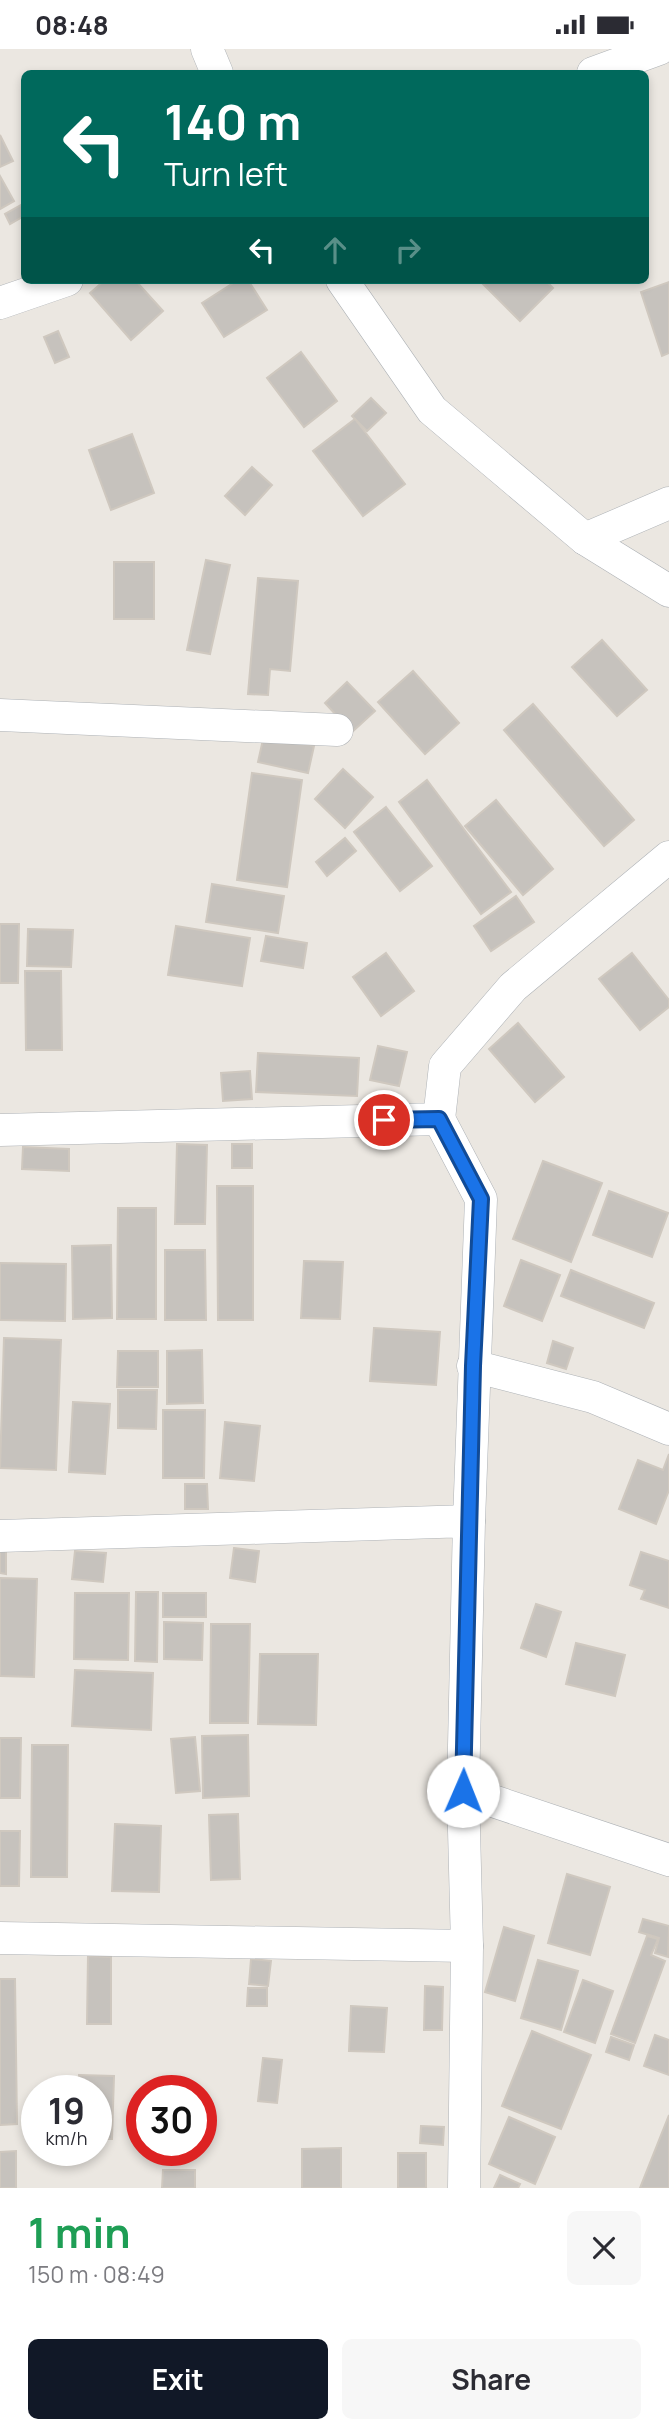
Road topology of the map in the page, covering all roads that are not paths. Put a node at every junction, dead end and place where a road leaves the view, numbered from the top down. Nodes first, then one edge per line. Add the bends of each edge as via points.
1 (208, 49) edge
2 (659, 49) edge
3 (216, 70) edge
4 (601, 70) edge
5 (55, 284) edge
6 (345, 284) edge
7 (0, 303) edge
8 (669, 503) edge
9 (585, 540) junction
10 (669, 591) edge
11 (0, 715) edge
12 (337, 730) dead end
13 (669, 857) edge
14 (439, 1119) junction
15 (0, 1130) edge
16 (473, 1366) junction
17 (669, 1429) edge
18 (469, 1521) junction
19 (0, 1536) edge
20 (463, 1791) junction
21 (669, 1860) edge
22 (0, 1938) edge
23 (467, 1946) junction
24 (464, 2188) edge

1 - 3 street
2 - 4 street
5 - 7 street
6 - 9 street via 432,410
8 - 9 street
9 - 10 street
11 - 12 street
13 - 14 street via 513,987 445,1066
14 - 15 street
14 - 16 street via 481,1199
16 - 17 street via 593,1397
16 - 18 street
18 - 19 street
18 - 20 street
20 - 21 street
20 - 23 street
22 - 23 street
23 - 24 street

